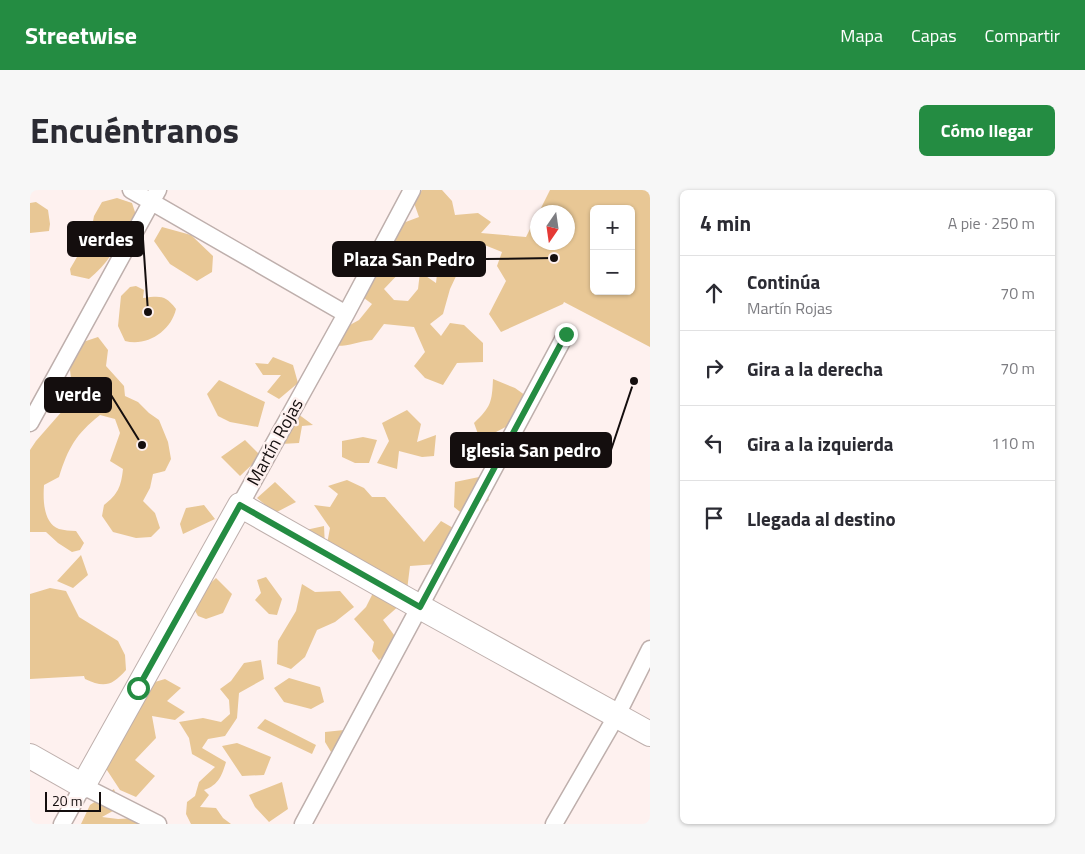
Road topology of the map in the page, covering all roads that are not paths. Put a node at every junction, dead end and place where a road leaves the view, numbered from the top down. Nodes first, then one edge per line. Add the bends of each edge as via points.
1 (131, 190) edge
2 (412, 190) edge
3 (155, 196) edge
4 (346, 314) junction
5 (566, 334) dead end
6 (30, 423) edge
7 (240, 505) junction
8 (420, 607) junction
9 (650, 649) edge
10 (617, 715) junction
11 (650, 734) edge
12 (30, 756) edge
13 (83, 786) junction
14 (62, 824) edge
15 (158, 824) edge
16 (303, 824) edge
17 (554, 824) edge

1 - 3 street
2 - 4 street, Martín Rojas
3 - 4 street
3 - 6 street
4 - 7 street, Martín Rojas
5 - 8 street
7 - 8 street
7 - 13 street, Martín Rojas
8 - 10 street
8 - 16 street
9 - 10 street
10 - 11 street
10 - 17 street
12 - 13 street
13 - 14 street, Martín Rojas
13 - 15 street

